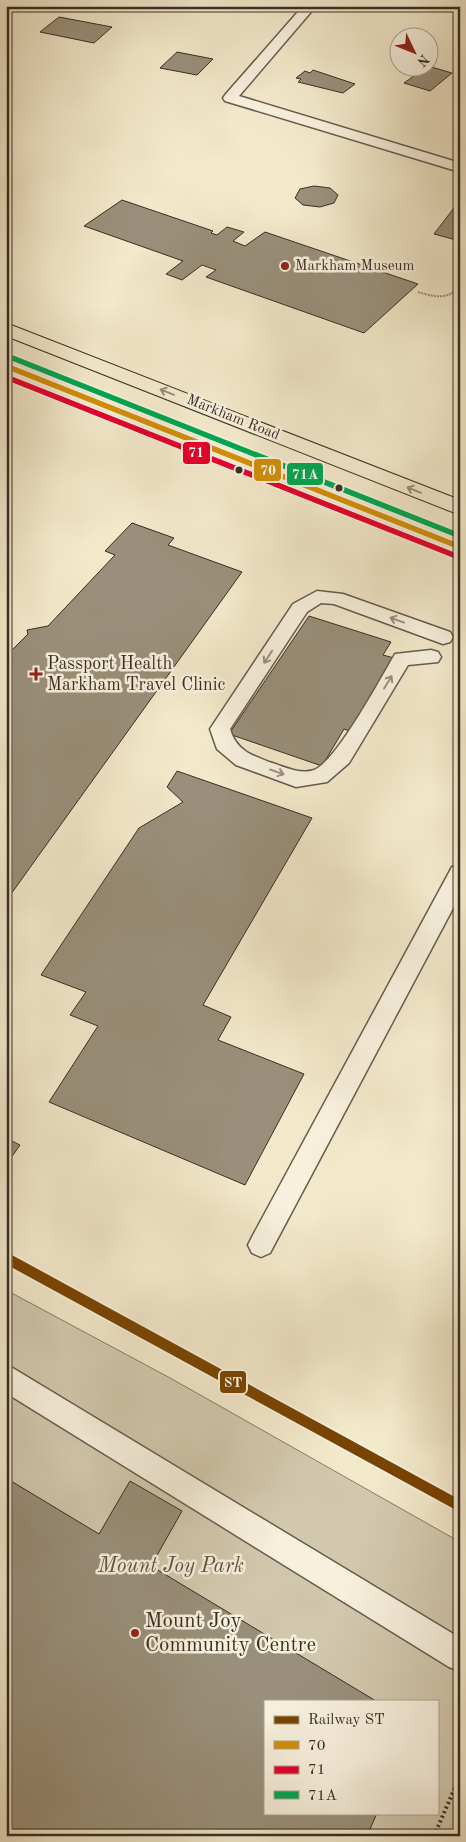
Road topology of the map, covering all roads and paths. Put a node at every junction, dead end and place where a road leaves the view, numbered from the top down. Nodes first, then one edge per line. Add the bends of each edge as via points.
1 (310, 6) edge
2 (460, 168) edge
3 (460, 287) edge
4 (418, 292) dead end
5 (6, 329) edge
6 (6, 366) edge
7 (460, 508) edge
8 (460, 547) edge
9 (443, 636) dead end
10 (431, 657) dead end
11 (460, 873) edge
12 (260, 1245) dead end
13 (6, 1377) edge
14 (460, 1656) edge
15 (460, 1776) edge
16 (434, 1836) edge

1 - 2 lane via 230,98
3 - 4 path via 455,294 439,298
7 -> 5 main road, Markham Road
6 - 8 main road
9 -> 10 lane via 336,598 316,597 300,608 220,729 224,744 243,760 296,779 320,777 342,758 402,659
11 - 12 lane via 362,1061
13 - 14 lane
15 - 16 path

